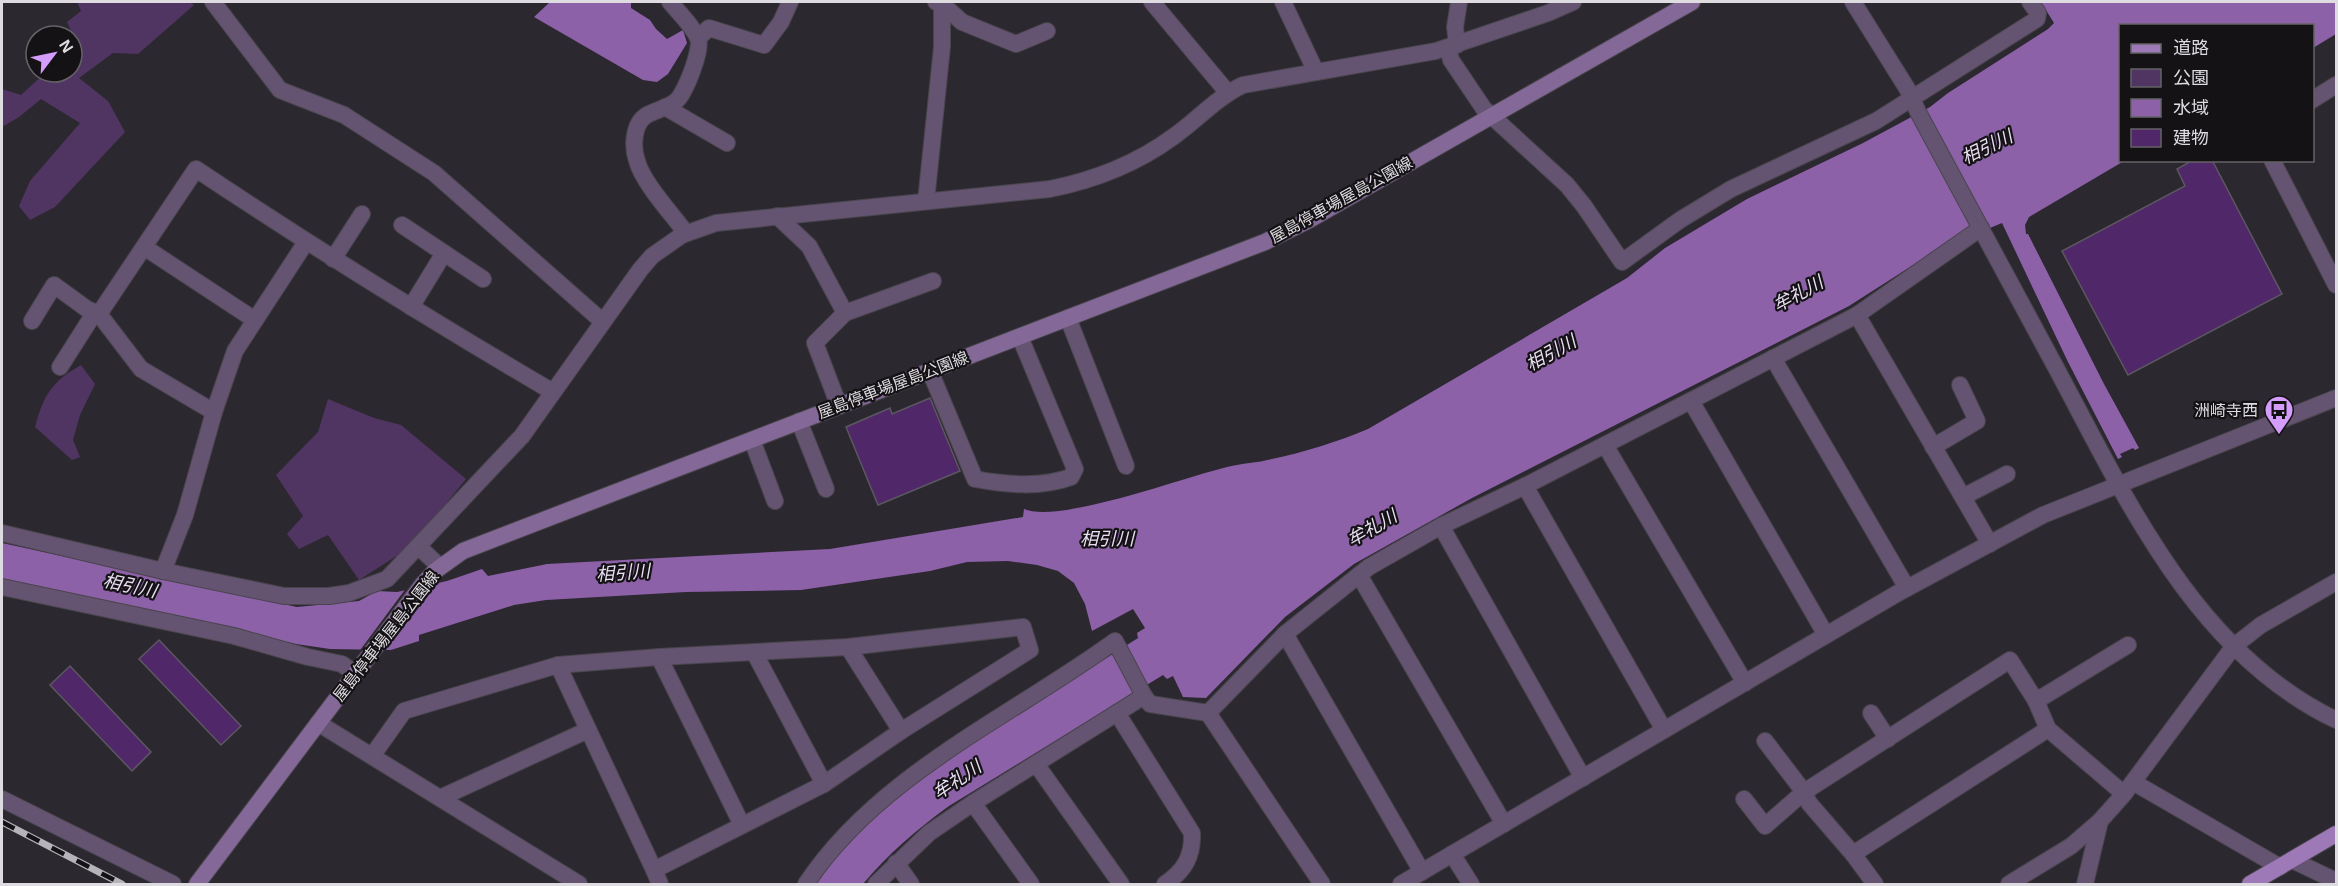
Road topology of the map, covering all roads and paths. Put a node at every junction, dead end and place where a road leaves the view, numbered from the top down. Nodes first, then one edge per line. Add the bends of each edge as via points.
1 (213, 2) edge
2 (670, 2) edge
3 (790, 2) edge
4 (939, 2) edge
5 (1152, 2) edge
6 (1283, 2) edge
7 (1459, 2) edge
8 (1573, 2) edge
9 (1692, 2) edge
10 (1853, 2) edge
11 (2030, 2) edge
12 (1047, 31) dead end
13 (698, 38) junction
14 (1453, 46) junction
15 (1316, 72) junction
16 (2337, 85) edge
17 (1228, 93) junction
18 (2314, 99) edge
19 (1915, 105) junction
20 (665, 107) junction
21 (1491, 116) junction
22 (727, 143) dead end
23 (2273, 162) edge
24 (926, 201) junction
25 (362, 214) dead end
26 (777, 216) junction
27 (402, 225) dead end
28 (1979, 225) junction
29 (686, 233) junction
30 (306, 242) junction
31 (144, 247) junction
32 (444, 253) junction
33 (333, 259) junction
34 (483, 279) dead end
35 (933, 281) dead end
36 (2337, 285) edge
37 (411, 308) junction
38 (97, 313) junction
39 (845, 313) junction
40 (1857, 315) junction
41 (1068, 318) junction
42 (32, 321) dead end
43 (255, 321) junction
44 (603, 322) junction
45 (1020, 337) junction
46 (1773, 358) junction
47 (60, 367) dead end
48 (930, 371) junction
49 (1960, 385) dead end
50 (553, 392) junction
51 (2337, 398) edge
52 (1691, 400) junction
53 (839, 406) junction
54 (214, 412) junction
55 (799, 421) junction
56 (752, 440) junction
57 (1605, 445) junction
58 (1933, 447) junction
59 (1126, 466) dead end
60 (2007, 474) dead end
61 (2119, 485) junction
62 (1525, 486) junction
63 (826, 489) dead end
64 (1963, 497) junction
65 (776, 501) dead end
66 (1441, 526) junction
67 (2, 533) edge
68 (1989, 544) junction
69 (418, 546) junction
70 (163, 571) junction
71 (436, 571) junction
72 (1359, 575) junction
73 (2337, 582) edge
74 (2, 587) edge
75 (1907, 588) junction
76 (1285, 634) junction
77 (1826, 635) junction
78 (2128, 645) dead end
79 (2234, 646) junction
80 (848, 647) junction
81 (754, 652) junction
82 (659, 657) junction
83 (558, 665) junction
84 (355, 674) junction
85 (1745, 683) junction
86 (1144, 696) junction
87 (2036, 701) junction
88 (1117, 713) junction
89 (1208, 713) junction
90 (1871, 713) dead end
91 (2337, 720) edge
92 (318, 723) junction
93 (2048, 729) junction
94 (588, 730) junction
95 (1664, 730) junction
96 (901, 731) junction
97 (1888, 740) junction
98 (1765, 741) dead end
99 (372, 756) junction
100 (1036, 764) junction
101 (1583, 778) junction
102 (824, 784) junction
103 (2129, 788) junction
104 (1804, 792) junction
105 (440, 798) junction
106 (2, 799) edge
107 (1744, 799) dead end
108 (973, 803) junction
109 (2100, 821) junction
110 (1504, 824) junction
111 (742, 825) junction
112 (2337, 834) edge
113 (1452, 854) junction
114 (1853, 854) junction
115 (896, 864) junction
116 (2286, 864) junction
117 (1422, 872) junction
118 (657, 877) edge
119 (173, 885) edge
120 (197, 885) edge
121 (579, 885) edge
122 (806, 885) edge
123 (876, 885) edge
124 (911, 885) edge
125 (1031, 885) edge
126 (1121, 885) edge
127 (1165, 885) edge
128 (1322, 885) edge
129 (1401, 885) edge
130 (1471, 885) edge
131 (1875, 885) edge
132 (2009, 885) edge
133 (2085, 885) edge
134 (2250, 885) edge
135 (2334, 885) edge

1 - 44 street via 280,90 344,115 434,174
2 - 13 street
3 - 13 street via 764,45 709,28
4 - 12 street via 962,22 1016,44
4 - 24 street via 942,47
5 - 17 street
6 - 15 street
7 - 14 street
8 - 14 street
9 - 21 main road, 屋島停車場屋島公園線
10 - 19 street
11 - 19 street via 2037,18
13 - 20 street via 700,46 689,77 677,101
14 - 15 street
14 - 21 street via 1451,60
15 - 17 street via 1252,82
16 - 18 street
17 - 24 street via 1173,137 1102,176 1050,189
19 - 21 street via 1731,189 1622,262 1567,185
19 - 28 street
20 - 22 street
20 - 29 street via 645,116 637,128 636,159 640,172
21 - 41 main road, 屋島停車場屋島公園線 via 1287,231
23 - 36 street
24 - 26 street
25 - 33 street
26 - 29 street via 716,223
26 - 39 street via 809,246
27 - 32 street
28 - 40 street
28 - 61 street
29 - 44 street via 652,256
30 - 31 street via 196,169
30 - 33 street
30 - 43 street
31 - 38 street
31 - 43 street
32 - 34 street
32 - 37 street
33 - 37 street
35 - 39 street
37 - 50 street
38 - 42 street via 54,285
38 - 47 street
38 - 54 street via 141,369
39 - 53 street via 815,343
40 - 46 street
40 - 58 street
41 - 45 main road, 屋島停車場屋島公園線
41 - 59 street
43 - 54 street via 235,351
44 - 50 street
45 - 48 main road, 屋島停車場屋島公園線
45 - 48 street via 1075,469 1071,477 1052,484 975,479
46 - 52 street
46 - 75 street
48 - 53 main road, 屋島停車場屋島公園線
49 - 58 street via 1977,421
50 - 69 street via 522,436
51 - 61 street
52 - 57 street
52 - 77 street
53 - 55 main road, 屋島停車場屋島公園線
54 - 70 street via 185,514
55 - 56 main road, 屋島停車場屋島公園線
55 - 63 street
56 - 65 street
56 - 71 main road, 屋島停車場屋島公園線 via 478,544
57 - 62 street
57 - 85 street
58 - 64 street
60 - 64 street
61 - 68 street via 2043,515
61 - 79 street via 2177,580
62 - 66 street
62 - 95 street
64 - 68 street
66 - 72 street
66 - 101 street
67 - 70 street
68 - 75 street
69 - 70 street via 387,579 329,596 284,597
69 - 71 street
71 - 84 main road, 屋島停車場屋島公園線
72 - 76 street
72 - 110 street
73 - 79 street via 2260,625
74 - 84 street via 234,636 342,664
75 - 77 street
76 - 89 street
76 - 117 street
77 - 85 street
78 - 87 street
79 - 91 street via 2280,688
79 - 103 street
80 - 81 street
80 - 96 street
80 - 96 street via 1023,627 1030,650
81 - 82 street
81 - 102 street
82 - 83 street
82 - 111 street
83 - 94 street
83 - 99 street via 404,711
84 - 92 main road, 屋島停車場屋島公園線
85 - 95 street
86 - 88 street
86 - 89 street via 1150,704
86 - 122 street via 1115,641 930,764 849,830
87 - 93 street
87 - 97 street via 2010,660
88 - 100 street
88 - 127 street via 1192,833 1188,862
89 - 128 street
90 - 97 street
92 - 99 street
92 - 120 main road, 屋島停車場屋島公園線
93 - 103 street
93 - 114 street
94 - 105 street
94 - 118 street
95 - 101 street
96 - 102 street
97 - 104 street
98 - 104 street
99 - 105 street
100 - 108 street
100 - 126 street
101 - 110 street
102 - 111 street
103 - 109 street
103 - 116 street
104 - 107 street via 1766,826
104 - 114 street
105 - 121 street
106 - 119 street
108 - 115 street via 929,833
108 - 125 street
109 - 132 street via 2071,846
109 - 133 street
110 - 113 street
111 - 118 street
112 - 116 main road
113 - 117 street
113 - 130 street
114 - 131 street
115 - 123 street
115 - 124 street
116 - 134 main road
116 - 135 street via 2336,881
117 - 129 street

